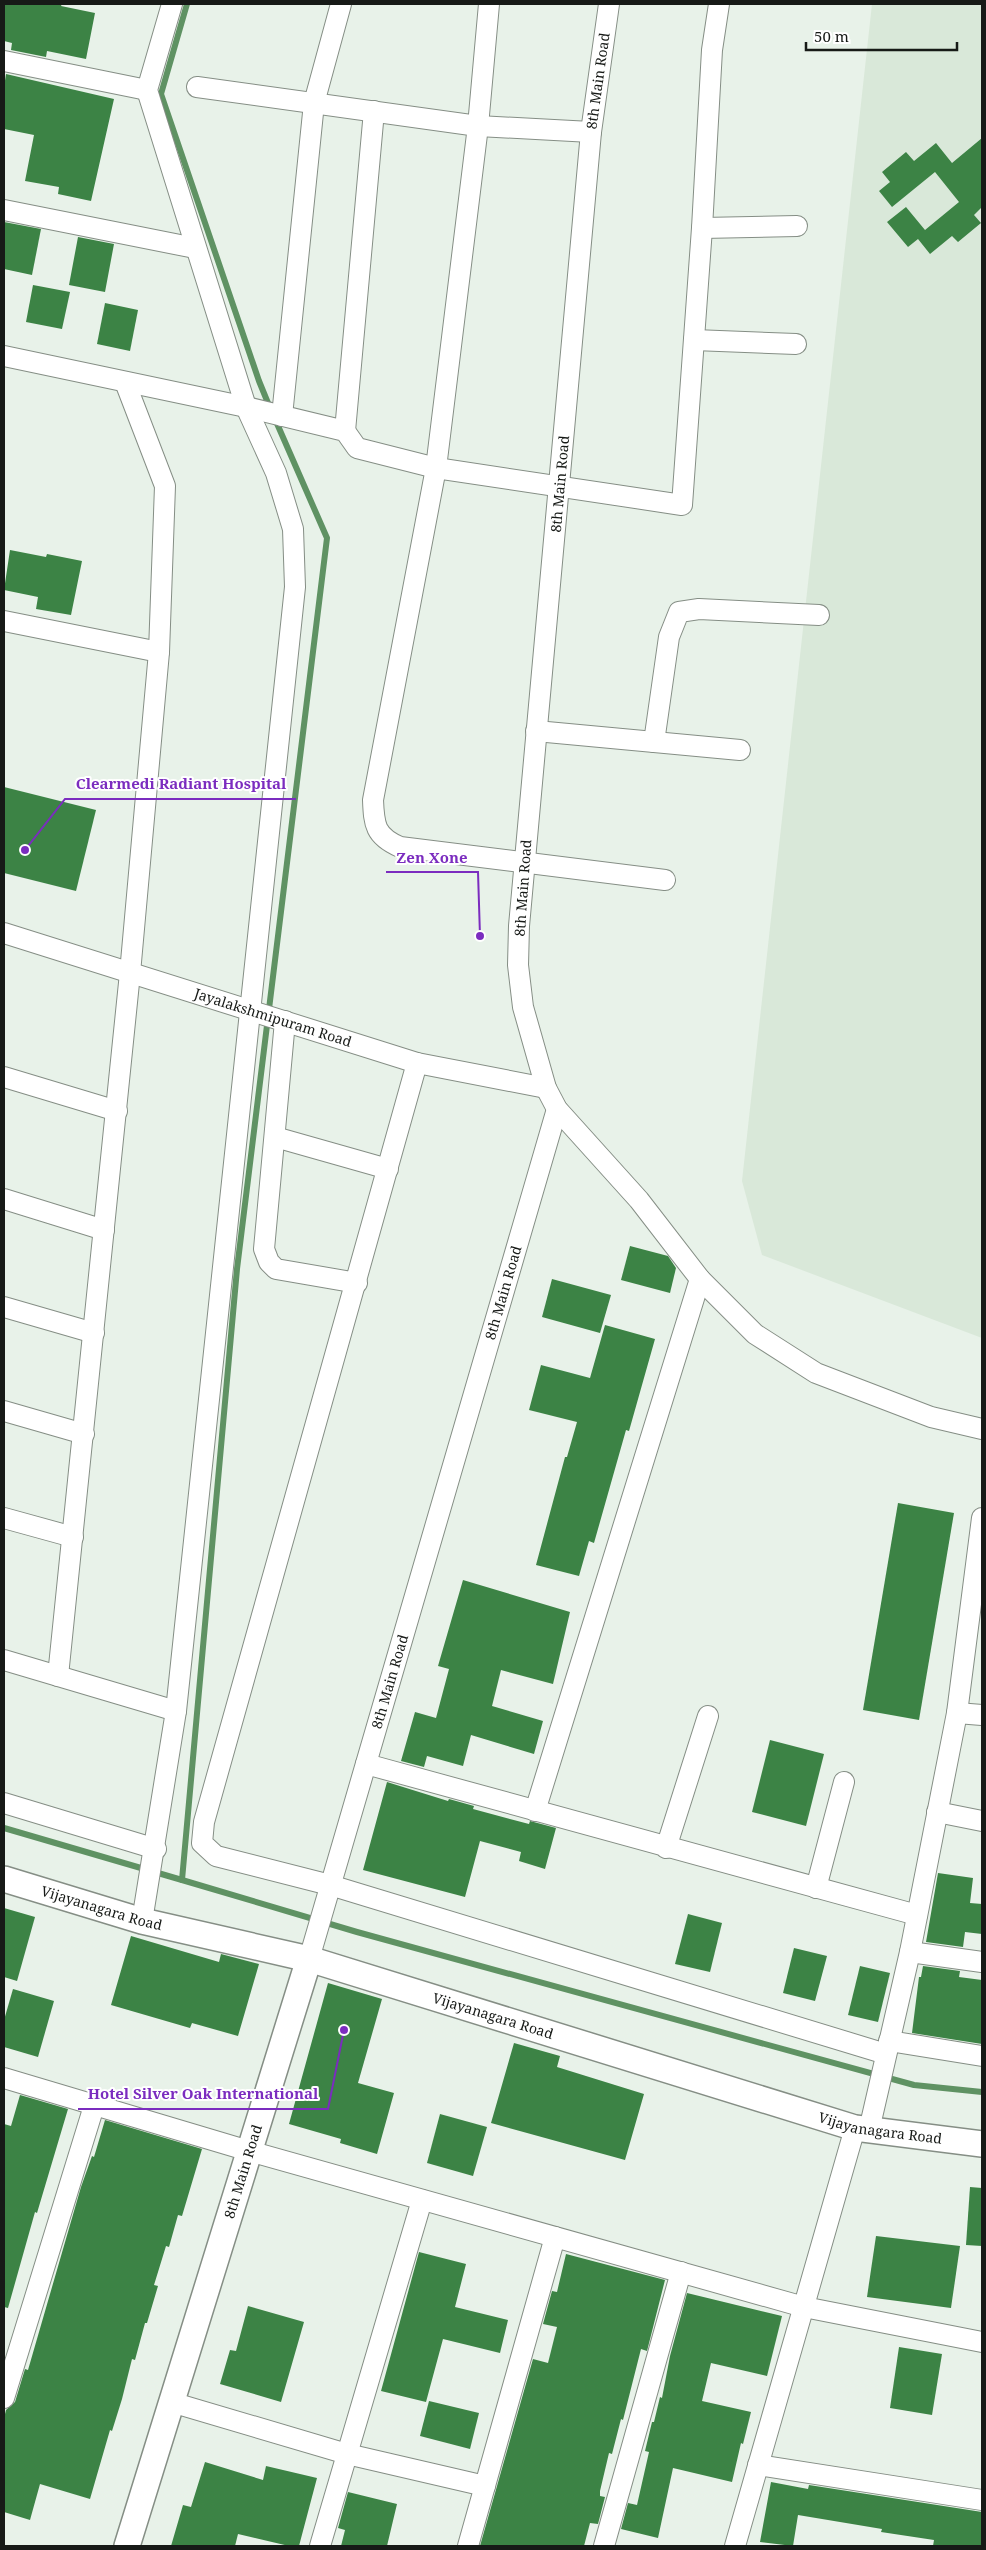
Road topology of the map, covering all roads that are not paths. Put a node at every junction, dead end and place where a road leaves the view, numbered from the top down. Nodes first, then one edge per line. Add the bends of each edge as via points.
1 (172, 4) edge
2 (340, 4) edge
3 (489, 4) edge
4 (609, 4) edge
5 (719, 4) edge
6 (4, 61) edge
7 (198, 87) dead end
8 (147, 90) junction
9 (314, 103) junction
10 (374, 112) junction
11 (478, 126) junction
12 (592, 132) junction
13 (4, 210) edge
14 (797, 226) dead end
15 (702, 228) junction
16 (195, 248) junction
17 (694, 340) junction
18 (796, 344) dead end
19 (4, 356) edge
20 (125, 382) junction
21 (246, 407) junction
22 (282, 416) junction
23 (345, 431) junction
24 (436, 468) junction
25 (560, 488) junction
26 (819, 615) dead end
27 (4, 620) edge
28 (159, 652) junction
29 (536, 731) junction
30 (654, 742) junction
31 (740, 750) dead end
32 (524, 862) junction
33 (665, 880) dead end
34 (4, 933) edge
35 (130, 973) junction
36 (250, 1010) junction
37 (285, 1021) junction
38 (417, 1063) junction
39 (4, 1077) edge
40 (546, 1088) junction
41 (557, 1109) junction
42 (116, 1110) junction
43 (275, 1137) junction
44 (388, 1169) junction
45 (4, 1199) edge
46 (104, 1230) junction
47 (700, 1279) junction
48 (357, 1283) junction
49 (4, 1306) edge
50 (94, 1333) junction
51 (4, 1411) edge
52 (982, 1429) edge
53 (84, 1434) junction
54 (4, 1518) edge
55 (982, 1525) edge
56 (73, 1537) junction
57 (977, 1606) edge
58 (4, 1660) edge
59 (58, 1676) junction
60 (176, 1711) junction
61 (957, 1713) junction
62 (982, 1715) edge
63 (708, 1716) dead end
64 (366, 1764) junction
65 (844, 1782) dead end
66 (4, 1803) edge
67 (535, 1812) junction
68 (937, 1812) junction
69 (982, 1821) edge
70 (666, 1848) junction
71 (156, 1849) junction
72 (4, 1879) edge
73 (330, 1885) junction
74 (816, 1888) junction
75 (917, 1915) junction
76 (142, 1921) junction
77 (910, 1952) junction
78 (309, 1959) junction
79 (982, 1962) edge
80 (888, 2048) junction
81 (982, 2056) edge
82 (4, 2078) edge
83 (94, 2106) junction
84 (862, 2129) junction
85 (982, 2144) edge
86 (249, 2151) junction
87 (422, 2200) junction
88 (555, 2237) junction
89 (681, 2272) junction
90 (804, 2307) junction
91 (982, 2342) edge
92 (4, 2398) edge
93 (171, 2402) junction
94 (347, 2454) junction
95 (758, 2465) junction
96 (485, 2486) junction
97 (982, 2500) edge
98 (126, 2546) edge
99 (320, 2546) edge
100 (468, 2546) edge
101 (604, 2546) edge
102 (735, 2546) edge

1 - 8 street
2 - 9 street
3 - 11 street
4 - 12 street, 8th Main Road
5 - 15 street via 712,50
6 - 8 street
7 - 9 street
8 - 16 street
9 - 10 street
9 - 22 street
10 - 11 street
10 - 23 street
11 - 12 street
11 - 24 street
12 - 25 street, 8th Main Road
13 - 16 street
14 - 15 street
15 - 17 street
16 - 21 street
17 - 18 street
17 - 25 street via 682,505
19 - 20 street
20 - 21 street
20 - 28 street via 165,486
21 - 22 street
21 - 36 street via 276,473 293,529 295,587
22 - 23 street
23 - 24 street via 358,448
24 - 25 street
24 - 32 street via 373,800 374,824 386,841 400,847
25 - 29 street, 8th Main Road
26 - 30 street via 699,609 679,612 669,637
27 - 28 street
28 - 35 street
29 - 30 street
29 - 32 street, 8th Main Road
30 - 31 street
32 - 33 street
32 - 40 street, 8th Main Road via 518,965 523,1007
34 - 35 street, Jayalakshmipuram Road
35 - 36 street, Jayalakshmipuram Road
35 - 42 street
36 - 37 street, Jayalakshmipuram Road
36 - 60 street
37 - 38 street, Jayalakshmipuram Road
37 - 43 street
38 - 40 street, Jayalakshmipuram Road
38 - 44 street
39 - 42 street
40 - 41 street, 8th Main Road
41 - 47 street via 639,1200
41 - 64 street, 8th Main Road
42 - 46 street
43 - 44 street
43 - 48 street via 264,1249 269,1262 276,1269
44 - 48 street
45 - 46 street
46 - 50 street
47 - 52 street via 756,1334 816,1373 931,1417
47 - 67 street
48 - 73 street via 207,1812 202,1843 216,1856
49 - 50 street
50 - 53 street
51 - 53 street
53 - 56 street
54 - 56 street
55 - 57 street
56 - 59 street
57 - 61 street
58 - 59 street
59 - 60 street
60 - 71 street
61 - 62 street
61 - 68 street
63 - 70 street
64 - 67 street
64 - 73 street, 8th Main Road
65 - 74 street
66 - 71 street
67 - 70 street
68 - 69 street
68 - 75 street
70 - 74 street
71 - 76 street
72 - 76 street, Vijayanagara Road
73 - 78 street, 8th Main Road
73 - 80 street
74 - 75 street
75 - 77 street
76 - 78 street, Vijayanagara Road
77 - 79 street
77 - 80 street
78 - 84 street, Vijayanagara Road
78 - 86 street, 8th Main Road
80 - 81 street
80 - 84 street
82 - 83 street
83 - 86 street
83 - 92 street
84 - 85 street, Vijayanagara Road
84 - 90 street
86 - 87 street
86 - 93 street, 8th Main Road
87 - 88 street
87 - 94 street
88 - 89 street
88 - 96 street
89 - 90 street
89 - 101 street
90 - 91 street
90 - 95 street
93 - 94 street
93 - 98 street, 8th Main Road
94 - 96 street
94 - 99 street
95 - 97 street
95 - 102 street
96 - 100 street

